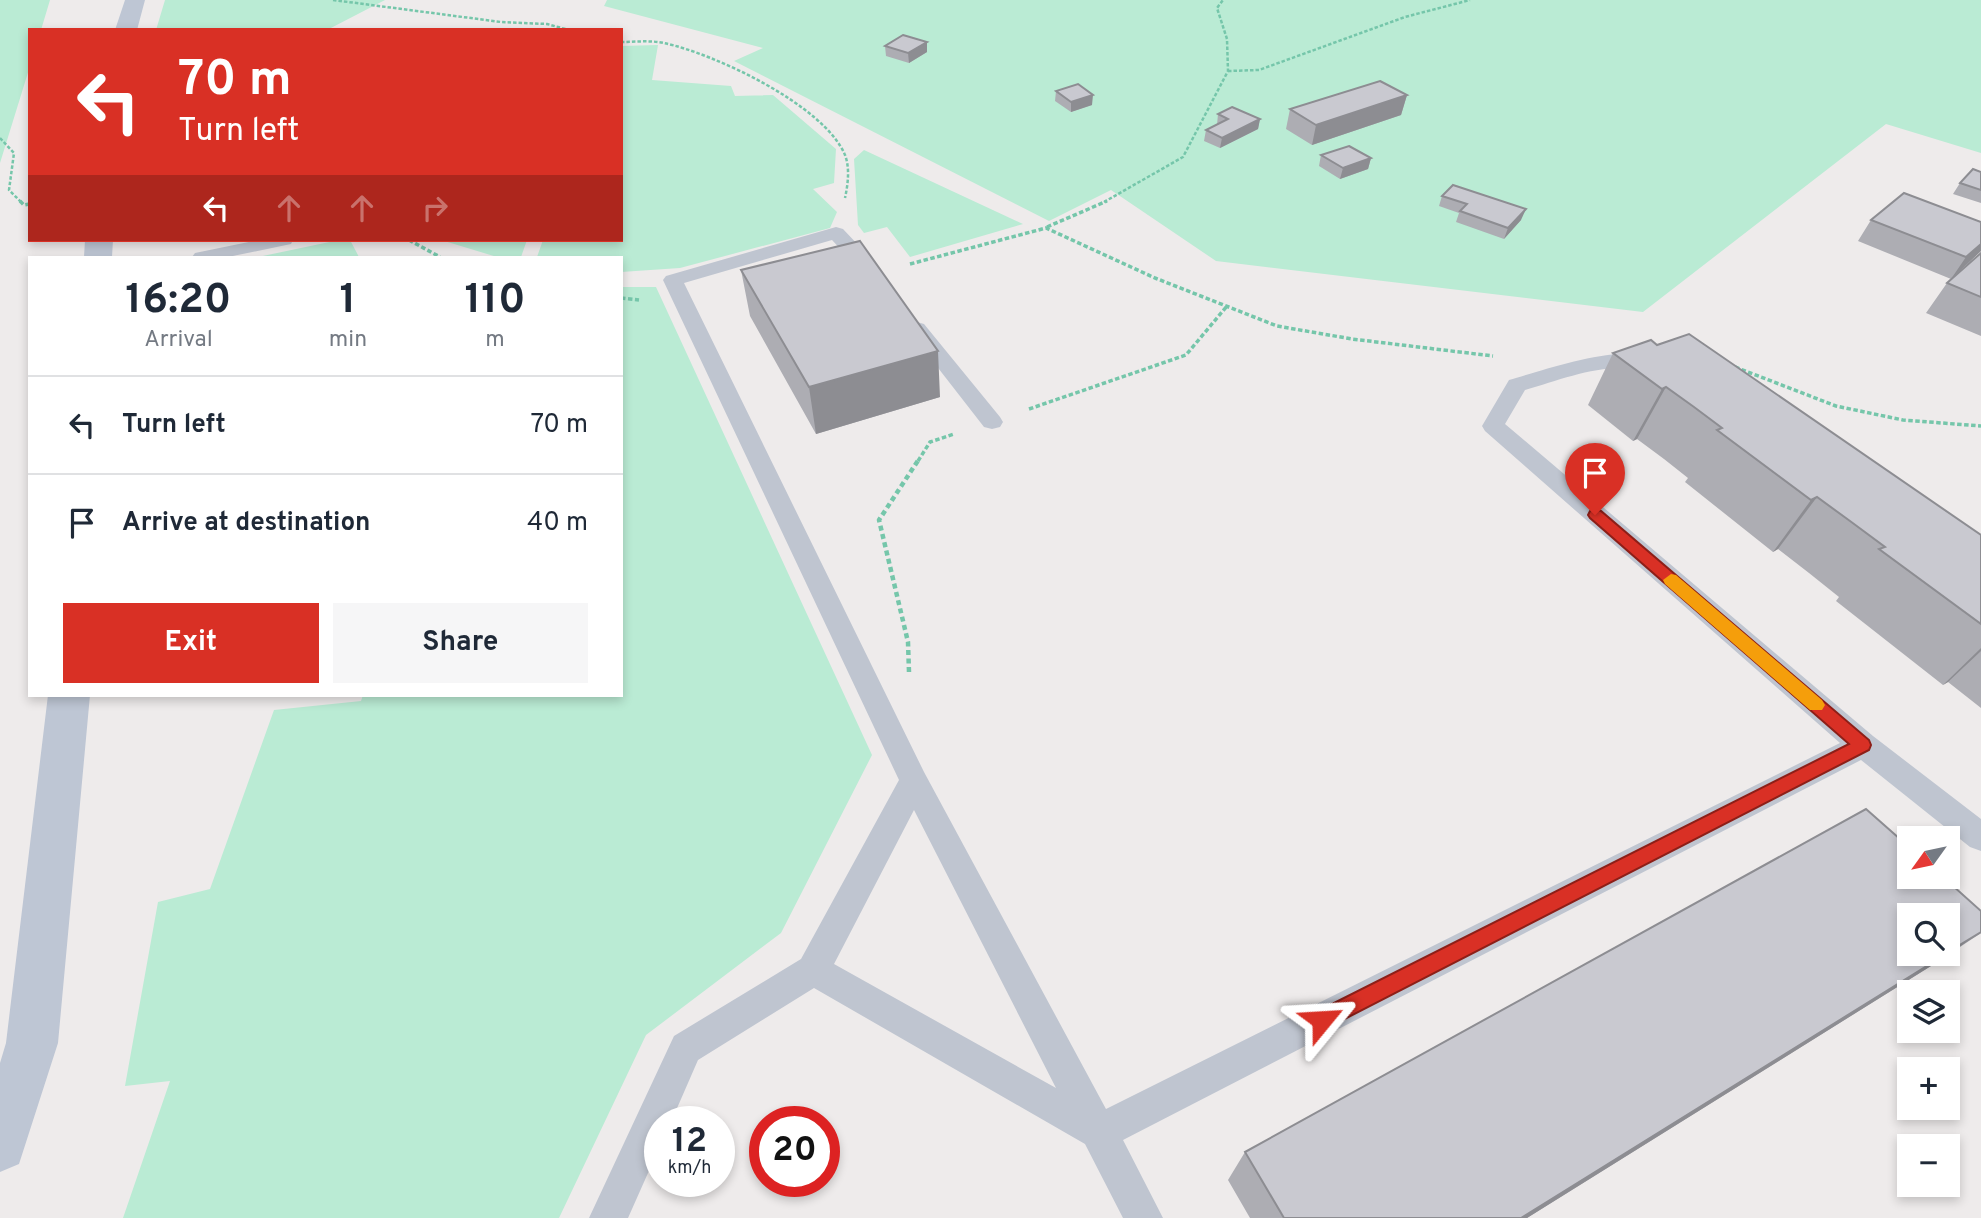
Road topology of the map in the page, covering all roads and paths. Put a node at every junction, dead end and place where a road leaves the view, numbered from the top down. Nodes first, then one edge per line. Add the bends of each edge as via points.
1 (135, 0) edge
2 (334, 0) edge
3 (1223, 0) edge
4 (1470, 0) edge
5 (127, 28) edge
6 (563, 28) edge
7 (623, 42) edge
8 (1228, 71) junction
9 (0, 138) edge
10 (28, 204) edge
11 (1046, 228) junction
12 (836, 233) junction
13 (274, 242) edge
14 (413, 242) edge
15 (207, 256) edge
16 (438, 256) edge
17 (877, 277) joint
18 (1227, 306) junction
19 (907, 315) edge
20 (1498, 356) dead end
21 (1729, 365) edge
22 (1662, 385) edge
23 (992, 422) junction
24 (1981, 426) edge
25 (910, 684) dead end
26 (69, 697) edge
27 (1863, 745) junction
28 (914, 781) junction
29 (1981, 837) edge
30 (813, 970) junction
31 (1100, 1132) junction
32 (0, 1144) edge
33 (608, 1218) edge
34 (1144, 1218) edge

1 - 5 street
2 - 6 path
3 - 8 path via 1217,8 1227,39
4 - 8 path via 1405,17 1259,70
7 - 12 path via 665,43 715,61 764,82 829,129 845,154 848,181
8 - 11 path via 1183,157 1101,204
9 - 10 path via 14,153 9,190
11 - 17 path via 894,268
11 - 18 path
12 - 17 lane
12 - 28 lane via 673,280
13 - 15 lane
14 - 16 path
18 - 20 path via 1276,326
18 - 23 path via 1186,355
19 - 23 lane
21 - 24 path via 1836,406 1903,420
22 - 27 lane via 1629,361 1585,366 1517,385 1493,426
23 - 25 path via 930,442 879,520 908,642
26 - 32 street via 32,1043
27 - 29 lane
27 - 31 lane
28 - 30 lane
28 - 31 lane
30 - 31 lane
30 - 33 lane via 686,1048
31 - 34 lane

